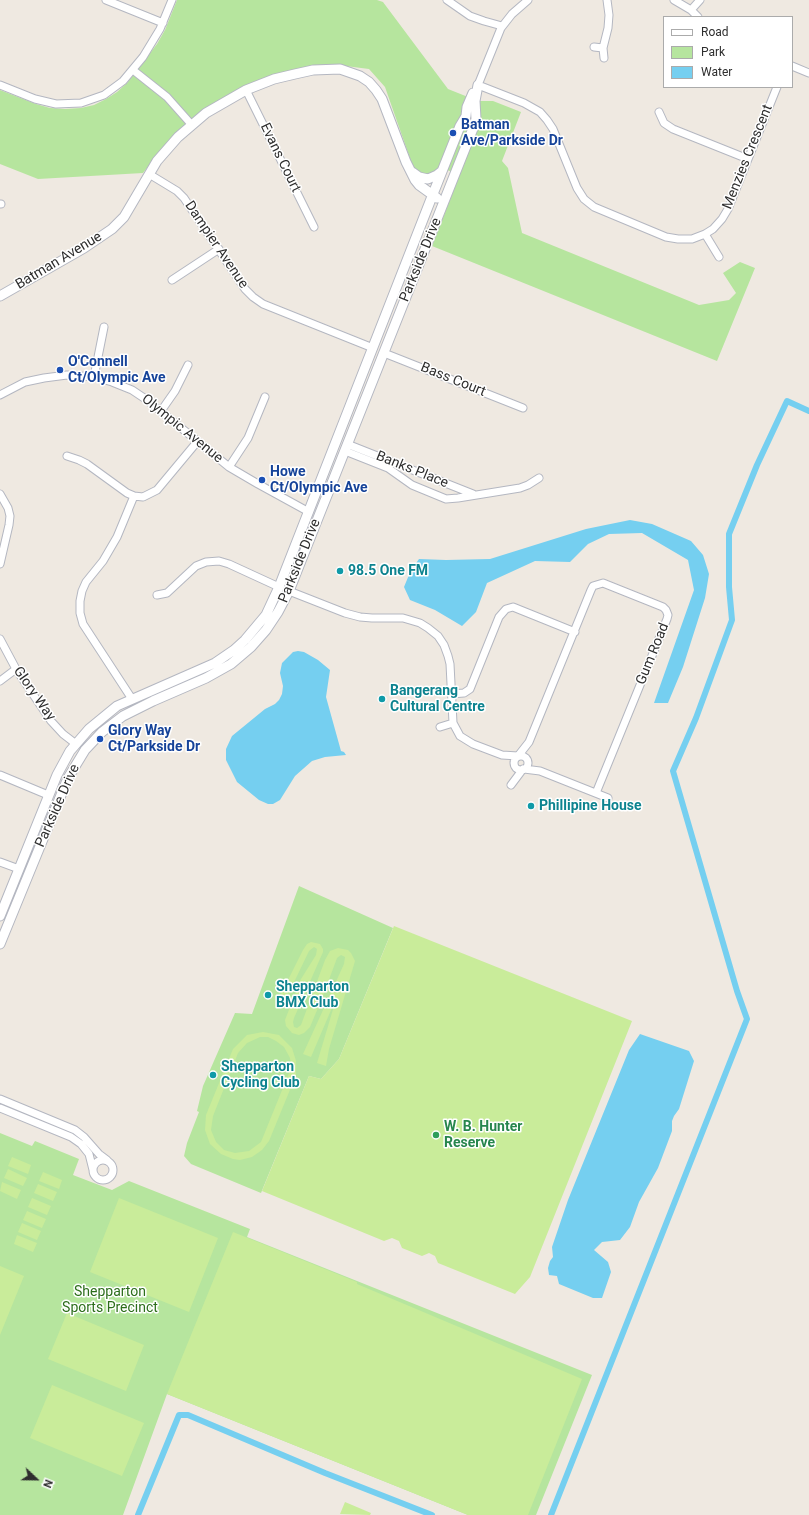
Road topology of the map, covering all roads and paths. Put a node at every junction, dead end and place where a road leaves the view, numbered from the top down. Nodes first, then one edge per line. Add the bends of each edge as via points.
1 (106, 0) edge
2 (172, 0) edge
3 (447, 0) edge
4 (528, 0) edge
5 (607, 0) edge
6 (674, 0) edge
7 (700, 0) edge
8 (691, 10) junction
9 (697, 16) edge
10 (484, 21) junction
11 (163, 23) junction
12 (502, 26) junction
13 (498, 34) junction
14 (594, 47) dead end
15 (603, 48) junction
16 (604, 58) dead end
17 (793, 66) edge
18 (133, 70) junction
19 (809, 73) edge
20 (0, 85) edge
21 (478, 85) junction
22 (777, 88) edge
23 (246, 90) junction
24 (659, 112) dead end
25 (191, 124) junction
26 (467, 144) junction
27 (748, 159) junction
28 (408, 166) junction
29 (443, 169) junction
30 (149, 174) junction
31 (434, 198) junction
32 (439, 213) junction
33 (314, 227) dead end
34 (704, 234) junction
35 (219, 249) junction
36 (719, 257) dead end
37 (172, 280) dead end
38 (0, 296) edge
39 (104, 327) dead end
40 (373, 348) junction
41 (384, 352) junction
42 (188, 365) dead end
43 (94, 377) junction
44 (0, 395) edge
45 (265, 397) dead end
46 (523, 408) dead end
47 (161, 412) junction
48 (197, 442) junction
49 (336, 443) junction
50 (346, 447) junction
51 (67, 456) dead end
52 (385, 463) junction
53 (229, 467) junction
54 (404, 467) junction
55 (399, 475) junction
56 (539, 478) dead end
57 (0, 494) edge
58 (477, 494) junction
59 (134, 496) junction
60 (310, 509) junction
61 (320, 512) junction
62 (0, 564) edge
63 (279, 587) junction
64 (289, 591) junction
65 (157, 596) dead end
66 (575, 632) junction
67 (0, 639) edge
68 (16, 669) junction
69 (0, 681) edge
70 (451, 694) junction
71 (132, 699) junction
72 (138, 708) junction
73 (453, 723) junction
74 (440, 727) dead end
75 (529, 742) junction
76 (76, 744) junction
77 (85, 750) junction
78 (502, 755) junction
79 (518, 756) junction
80 (527, 760) junction
81 (514, 766) junction
82 (524, 769) junction
83 (540, 771) junction
84 (0, 775) edge
85 (596, 793) junction
86 (48, 794) junction
87 (608, 798) dead end
88 (33, 834) junction
89 (43, 838) junction
90 (0, 862) edge
91 (19, 869) junction
92 (29, 873) junction
93 (0, 916) edge
94 (0, 944) edge
95 (0, 1099) edge
96 (0, 1108) edge
97 (107, 1160) junction
98 (92, 1170) junction

1 - 11 street
2 - 11 street
3 - 10 street via 457,8
4 - 12 street, Parkside Drive
5 - 15 street via 608,28
6 - 8 street
7 - 8 street
8 - 9 street
10 - 12 street
10 - 13 street
11 - 18 street
12 - 13 street, Parkside Drive
13 - 21 street, Parkside Drive
14 - 15 street
15 - 16 street
17 - 19 street
18 - 20 street via 104,95 81,103 46,102
18 - 25 street via 167,97
21 - 26 street, Parkside Drive via 476,121
21 - 29 street, Parkside Drive
21 - 34 street, Menzies Crescent via 524,103 544,116 553,129 577,188 594,208 666,238 692,238
22 - 27 street, Menzies Crescent
23 - 25 street, Batman Avenue
23 - 28 street, Batman Avenue via 274,79 313,70 340,69 360,76 382,99
23 - 33 street, Evans Court
24 - 27 street via 664,123 673,129
25 - 30 street, Batman Avenue via 168,147
26 - 31 street via 453,167 442,193
26 - 32 street, Parkside Drive
27 - 34 street, Menzies Crescent via 728,209 713,229
28 - 29 street via 416,176 428,179
28 - 31 street, Batman Avenue via 414,187 423,195
29 - 31 street, Parkside Drive
30 - 35 street, Dampier Avenue via 184,198
30 - 38 street, Batman Avenue via 124,217 112,229
31 - 32 street via 439,204
31 - 40 street, Parkside Drive
32 - 41 street, Parkside Drive
34 - 36 street
35 - 37 street
35 - 40 street, Dampier Avenue via 245,288 263,304
39 - 43 street
40 - 41 street
40 - 49 street, Parkside Drive
41 - 46 street, Bass Court
41 - 50 street, Parkside Drive
42 - 47 street
43 - 44 street, Olympic Avenue via 67,375 44,378 25,382
43 - 47 street, Olympic Avenue via 132,390
45 - 53 street via 248,438
47 - 48 street, Olympic Avenue
48 - 53 street, Olympic Avenue
48 - 59 street via 157,490 143,497
49 - 50 street
49 - 60 street, Parkside Drive
50 - 52 street, Banks Place
50 - 61 street, Parkside Drive
51 - 59 street via 87,464
52 - 54 street, Banks Place
52 - 55 street, Banks Place
53 - 60 street, Olympic Avenue via 290,501
54 - 55 street
54 - 58 street, Banks Place
55 - 58 street, Banks Place via 414,486 446,499
56 - 58 street, Banks Place via 523,487
57 - 62 street via 8,508 10,525
59 - 71 street via 117,537 103,562 86,582 80,601 83,624
60 - 61 street
60 - 63 street, Parkside Drive
61 - 64 street, Parkside Drive
63 - 64 street
63 - 65 street via 219,561 196,566 167,593
63 - 71 street, Parkside Drive via 266,615 234,650 212,665
64 - 70 street via 360,617 403,618 420,623 438,636 444,646 450,664
64 - 72 street, Parkside Drive via 269,626 241,656 219,671
66 - 70 street via 513,607 506,609 499,617 470,689 464,693
66 - 75 street, Gum Road
66 - 85 street, Gum Road via 593,586 603,583 662,607 668,615
67 - 68 street, Glory Way
68 - 69 street
68 - 76 street, Glory Way via 51,721
70 - 73 street
71 - 72 street
71 - 76 street, Parkside Drive via 104,715
72 - 77 street, Parkside Drive via 102,732
73 - 74 street
73 - 78 street via 465,740
75 - 79 street, Gum Road
75 - 80 street, Gum Road
76 - 77 street
76 - 86 street, Parkside Drive
77 - 89 street, Parkside Drive via 68,778
78 - 79 street
78 - 81 street
79 - 80 street via 524,756
79 - 81 street
80 - 82 street via 528,765
80 - 83 street
81 - 82 street via 519,770
81 - 82 street via 512,785
82 - 83 street
83 - 85 street
84 - 86 street
85 - 87 street
86 - 88 street, Parkside Drive
88 - 89 street
88 - 91 street, Parkside Drive
89 - 92 street, Parkside Drive
90 - 91 street
91 - 92 street
91 - 93 street, Parkside Drive
92 - 94 street, Parkside Drive
95 - 97 street via 75,1130
96 - 98 street via 72,1137 89,1154
97 - 98 street via 97,1161
97 - 98 street via 113,1168 109,1178 99,1179 94,1176

